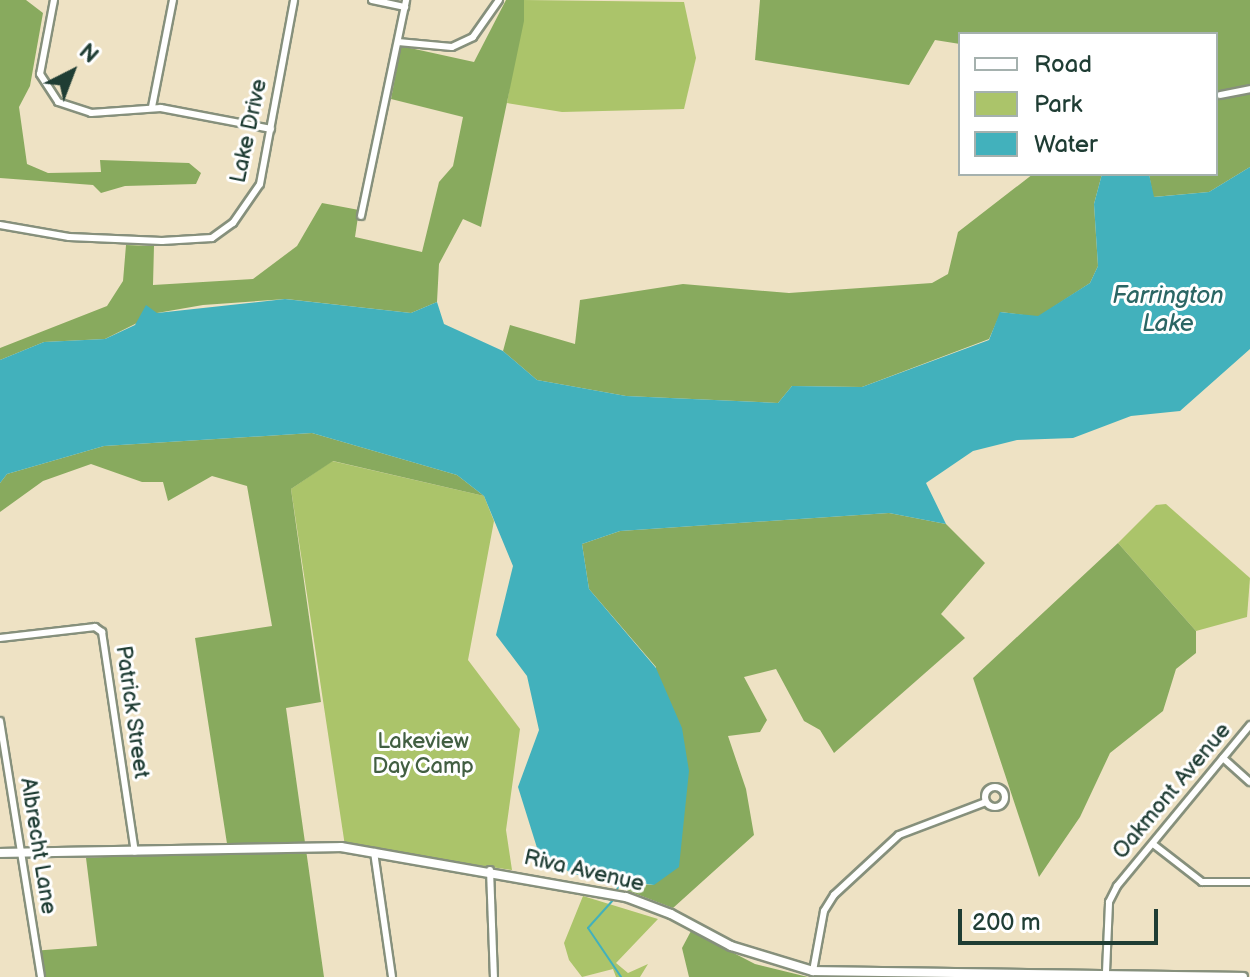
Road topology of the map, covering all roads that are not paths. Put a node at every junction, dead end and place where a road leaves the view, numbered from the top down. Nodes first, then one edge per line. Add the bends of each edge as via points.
1 (54, 0) edge
2 (173, 0) edge
3 (294, 0) edge
4 (372, 0) edge
5 (499, 0) edge
6 (405, 4) edge
7 (398, 42) junction
8 (1250, 89) edge
9 (1220, 95) dead end
10 (152, 107) junction
11 (271, 129) junction
12 (361, 216) dead end
13 (0, 225) edge
14 (0, 638) edge
15 (0, 721) edge
16 (1250, 725) edge
17 (1223, 758) junction
18 (1250, 782) edge
19 (986, 802) dead end
20 (1153, 844) junction
21 (135, 852) junction
22 (374, 852) junction
23 (0, 853) edge
24 (20, 854) junction
25 (490, 870) junction
26 (1250, 882) edge
27 (813, 971) junction
28 (1106, 972) junction
29 (41, 977) edge
30 (392, 977) edge
31 (494, 977) edge
32 (1243, 977) edge

1 - 10 street via 40,74 58,102 91,113
2 - 10 street
3 - 11 street, Lake Drive
4 - 6 street
5 - 7 street via 473,37 452,47
6 - 7 street
7 - 12 street
8 - 9 street
10 - 11 street
11 - 13 street, Lake Drive via 260,184 249,205 212,238 69,237
14 - 21 street, Patrick Street via 95,627 102,632
15 - 24 street, Albrecht Lane
16 - 17 street, Oakmont Avenue
17 - 18 street
17 - 20 street, Oakmont Avenue
19 - 27 street via 899,835 834,895 824,911
20 - 26 street via 1202,882
20 - 28 street, Oakmont Avenue via 1109,902
21 - 22 street, Riva Avenue via 281,845
21 - 24 street, Riva Avenue
22 - 25 street, Riva Avenue
22 - 30 street
23 - 24 street, Riva Avenue
24 - 29 street, Albrecht Lane
25 - 27 street, Riva Avenue via 616,895 671,914 731,946
25 - 31 street
27 - 28 street, Riva Avenue
28 - 32 street, Riva Avenue

